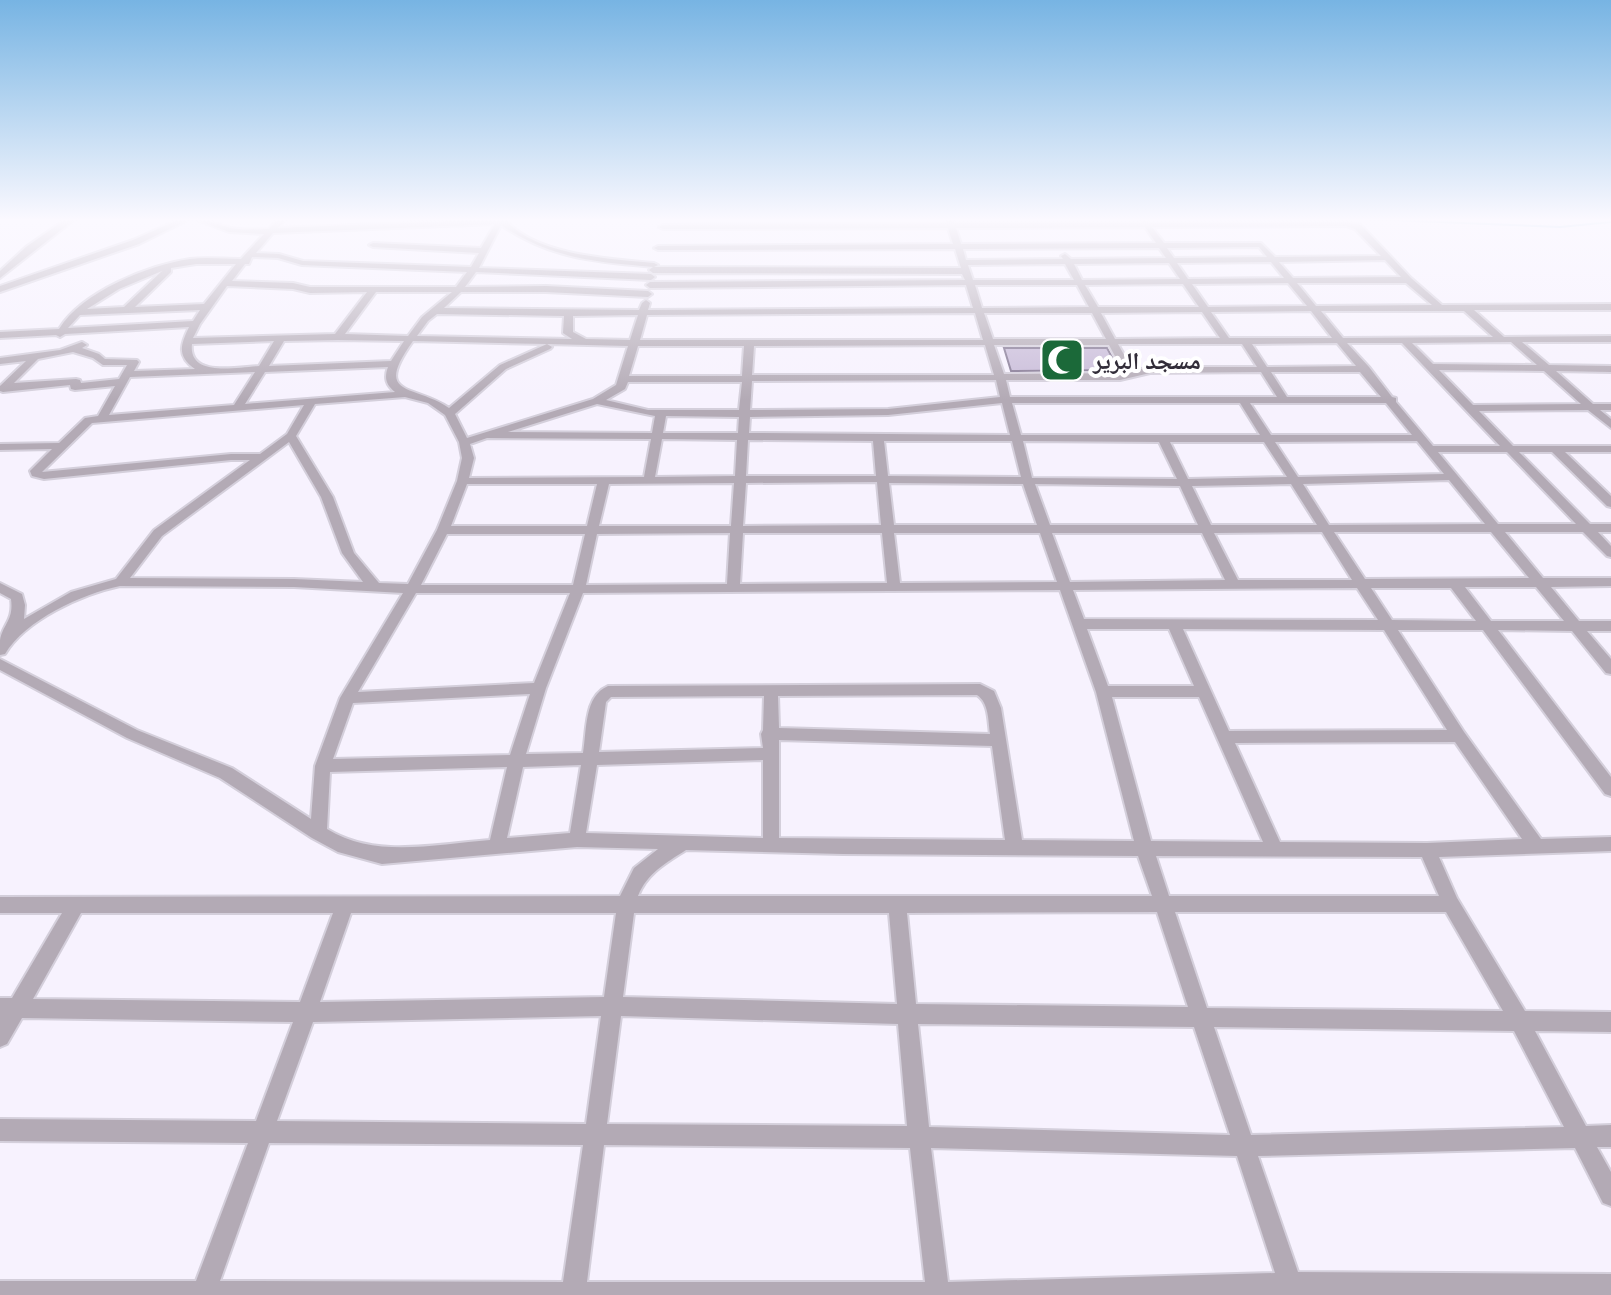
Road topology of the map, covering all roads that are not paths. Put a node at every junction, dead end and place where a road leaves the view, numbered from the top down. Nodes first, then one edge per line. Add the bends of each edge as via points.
1 (28, 279) edge
2 (135, 279) edge
3 (158, 279) edge
4 (228, 279) edge
5 (273, 279) edge
6 (466, 279) edge
7 (626, 279) edge
8 (651, 279) edge
9 (687, 279) edge
10 (802, 279) edge
11 (870, 279) edge
12 (967, 279) edge
13 (1038, 279) edge
14 (1077, 279) edge
15 (1183, 279) edge
16 (1408, 280) joint
17 (1293, 281) junction
18 (225, 283) junction
19 (1079, 283) junction
20 (1185, 283) junction
21 (268, 284) junction
22 (802, 284) junction
23 (0, 289) edge
24 (459, 289) junction
25 (373, 290) junction
26 (205, 307) junction
27 (1611, 307) edge
28 (1440, 308) junction
29 (1466, 308) junction
30 (149, 309) junction
31 (127, 310) junction
32 (976, 310) junction
33 (1094, 310) junction
34 (1205, 310) junction
35 (1316, 310) junction
36 (434, 311) junction
37 (76, 312) junction
38 (644, 312) junction
39 (569, 313) junction
40 (195, 324) junction
41 (134, 329) junction
42 (107, 331) junction
43 (60, 334) junction
44 (0, 335) edge
45 (338, 337) junction
46 (281, 338) junction
47 (410, 339) junction
48 (1501, 339) junction
49 (1513, 339) junction
50 (1611, 339) edge
51 (1226, 340) junction
52 (1404, 340) junction
53 (186, 341) junction
54 (1110, 341) junction
55 (1245, 341) junction
56 (1342, 341) junction
57 (986, 342) junction
58 (556, 344) junction
59 (589, 344) junction
60 (634, 344) junction
61 (749, 344) junction
62 (74, 349) junction
63 (34, 358) junction
64 (0, 361) edge
65 (394, 364) junction
66 (1432, 367) junction
67 (1366, 369) junction
68 (1548, 369) junction
69 (1611, 369) edge
70 (204, 370) junction
71 (259, 371) junction
72 (1263, 371) junction
73 (1130, 374) junction
74 (1000, 377) junction
75 (125, 378) junction
76 (626, 379) junction
77 (747, 379) junction
78 (2, 390) edge
79 (405, 394) junction
80 (1005, 400) junction
81 (1243, 400) junction
82 (1284, 400) junction
83 (1392, 400) junction
84 (312, 401) junction
85 (597, 401) junction
86 (238, 407) junction
87 (1611, 407) edge
88 (1472, 408) junction
89 (1592, 408) junction
90 (449, 413) junction
91 (661, 413) junction
92 (744, 414) junction
93 (102, 418) junction
94 (1611, 425) edge
95 (486, 435) junction
96 (291, 436) junction
97 (657, 436) junction
98 (744, 437) junction
99 (878, 437) junction
100 (1016, 438) junction
101 (1422, 438) junction
102 (1163, 439) junction
103 (1269, 439) junction
104 (464, 442) junction
105 (60, 446) junction
106 (0, 447) edge
107 (1431, 449) junction
108 (1511, 449) junction
109 (1611, 449) edge
110 (1556, 450) junction
111 (262, 457) junction
112 (1451, 477) junction
113 (649, 479) junction
114 (740, 479) junction
115 (882, 479) junction
116 (1027, 479) junction
117 (604, 480) junction
118 (463, 481) junction
119 (1294, 482) junction
120 (1184, 483) junction
121 (1611, 503) edge
122 (888, 528) junction
123 (1044, 528) junction
124 (1205, 528) junction
125 (1587, 528) junction
126 (1611, 528) edge
127 (593, 529) junction
128 (736, 529) junction
129 (1495, 529) junction
130 (443, 530) junction
131 (1327, 530) junction
132 (1611, 553) edge
133 (120, 582) junction
134 (1539, 582) junction
135 (1611, 582) edge
136 (1362, 583) junction
137 (1455, 583) junction
138 (1233, 584) junction
139 (1064, 585) junction
140 (374, 586) junction
141 (0, 587) edge
142 (894, 587) junction
143 (412, 589) junction
144 (578, 589) junction
145 (733, 589) junction
146 (1173, 623) junction
147 (1080, 624) junction
148 (1390, 625) junction
149 (1611, 626) edge
150 (1488, 627) junction
151 (1576, 627) junction
152 (9, 635) junction
153 (0, 650) edge
154 (0, 664) edge
155 (1610, 667) edge
156 (539, 688) junction
157 (771, 689) junction
158 (1204, 691) junction
159 (1103, 692) junction
160 (347, 698) junction
161 (769, 734) junction
162 (1459, 736) junction
163 (1224, 737) junction
164 (998, 740) junction
165 (769, 754) junction
166 (517, 758) junction
167 (587, 759) junction
168 (323, 766) junction
169 (1611, 789) edge
170 (318, 833) junction
171 (577, 840) junction
172 (684, 843) junction
173 (1611, 844) edge
174 (497, 845) junction
175 (771, 845) junction
176 (1536, 846) junction
177 (1014, 847) junction
178 (1144, 847) junction
179 (1274, 848) junction
180 (1427, 850) junction
181 (1164, 904) junction
182 (1451, 904) junction
183 (0, 905) edge
184 (626, 905) junction
185 (897, 905) junction
186 (345, 906) junction
187 (75, 907) junction
188 (613, 1006) junction
189 (8, 1008) edge
190 (307, 1012) junction
191 (907, 1014) junction
192 (1200, 1017) junction
193 (1519, 1020) junction
194 (1611, 1022) edge
195 (0, 1037) edge
196 (0, 1130) edge
197 (263, 1132) junction
198 (595, 1135) junction
199 (1579, 1135) junction
200 (1611, 1136) edge
201 (919, 1137) junction
202 (1246, 1146) junction
203 (1611, 1195) edge
204 (1611, 1286) edge
205 (1292, 1290) edge
206 (0, 1293) edge
207 (573, 1294) edge
208 (204, 1295) edge
209 (938, 1295) edge

1 - 23 street
2 - 37 street
3 - 31 street
4 - 18 street
5 - 21 street
6 - 24 street
7 - 24 street
8 - 38 street
9 - 22 street
10 - 22 street
11 - 22 street
12 - 32 street
13 - 19 street
14 - 19 street
15 - 20 street
16 - 17 street
16 - 28 street
17 - 20 street
17 - 35 street
18 - 21 street
18 - 26 street
19 - 20 street
19 - 33 street
20 - 34 street
21 - 25 street
24 - 25 street
24 - 36 street
25 - 45 street
26 - 30 street
26 - 40 street
27 - 29 street
28 - 29 street
28 - 35 street
29 - 48 street
30 - 31 street
30 - 41 street
31 - 37 street
32 - 33 street
32 - 38 street
32 - 57 street
33 - 34 street
33 - 54 street
34 - 35 street
34 - 51 street
35 - 56 street
36 - 39 street
36 - 47 street
37 - 43 street
38 - 39 street
38 - 60 street
39 - 59 street via 568,333
40 - 41 street
40 - 53 street
41 - 42 street
42 - 43 street
42 - 62 street
43 - 44 street
45 - 46 street
45 - 47 street
46 - 53 street
46 - 71 street
47 - 58 street
47 - 65 street
48 - 49 street
48 - 52 street
49 - 50 street
49 - 68 street
51 - 54 street
51 - 55 street
52 - 56 street
52 - 66 street
53 - 70 street via 191,362
54 - 57 street
54 - 73 street
55 - 56 street
55 - 72 street
56 - 67 street
57 - 61 street
57 - 74 street
58 - 59 street
58 - 90 street via 503,367
59 - 60 street
60 - 61 street
60 - 76 street
61 - 77 street
62 - 63 street
62 - 75 street via 103,362 134,362
63 - 64 street
63 - 78 street
65 - 71 street
65 - 79 street via 393,385
66 - 68 street
66 - 88 street
67 - 72 street
67 - 83 street
68 - 69 street
68 - 89 street
70 - 71 street
70 - 75 street
71 - 86 street
72 - 73 street
72 - 82 street
73 - 74 street
74 - 77 street
74 - 80 street
75 - 78 street via 87,387 72,382
75 - 93 street
76 - 77 street
76 - 85 street
77 - 92 street
79 - 84 street
79 - 90 street via 432,401
80 - 81 street
80 - 92 street via 888,412
80 - 100 street
81 - 82 street
81 - 103 street
82 - 83 street
83 - 101 street
84 - 86 street
84 - 96 street
85 - 91 street
85 - 95 street
86 - 93 street
87 - 89 street
88 - 89 street
88 - 108 street
89 - 94 street
90 - 104 street
91 - 92 street
91 - 97 street
92 - 98 street
93 - 105 street via 84,422
95 - 97 street
95 - 104 street
96 - 111 street
96 - 140 street via 327,498 353,566
97 - 98 street
97 - 113 street
98 - 99 street
98 - 114 street
99 - 100 street
99 - 115 street
100 - 102 street
100 - 116 street
101 - 103 street
101 - 107 street
102 - 103 street
102 - 120 street
103 - 119 street
104 - 118 street via 468,458
105 - 106 street
105 - 111 street via 36,474
107 - 108 street
107 - 112 street
108 - 110 street
108 - 125 street
109 - 110 street
110 - 121 street
111 - 133 street via 158,533
112 - 119 street
112 - 129 street
113 - 114 street
113 - 117 street
114 - 115 street
114 - 128 street
115 - 116 street
115 - 122 street
116 - 120 street
116 - 123 street
117 - 118 street
117 - 127 street
118 - 130 street
119 - 120 street
119 - 131 street
120 - 124 street
122 - 123 street
122 - 128 street
122 - 142 street
123 - 124 street
123 - 139 street
124 - 131 street
124 - 138 street
125 - 126 street
125 - 129 street
125 - 132 street
127 - 128 street
127 - 130 street
127 - 144 street
128 - 145 street
129 - 131 street
129 - 134 street
130 - 143 street
131 - 136 street
133 - 140 street
133 - 152 street via 69,596
134 - 135 street
134 - 137 street
134 - 151 street
136 - 137 street
136 - 138 street
136 - 148 street
137 - 150 street
138 - 139 street
139 - 142 street
139 - 147 street
140 - 143 street
141 - 152 street via 17,597 21,609
142 - 145 street
143 - 144 street
143 - 160 street
144 - 145 street
144 - 156 street
146 - 147 street
146 - 148 street
146 - 158 street
147 - 159 street
148 - 150 street
148 - 162 street
149 - 151 street
150 - 151 street
150 - 169 street
151 - 155 street
152 - 153 street
154 - 170 street via 132,734 226,773
156 - 160 street
156 - 166 street
157 - 161 street
157 - 164 street via 980,689 994,708
157 - 167 street via 608,692 599,700
158 - 159 street
158 - 163 street
159 - 178 street
160 - 168 street
161 - 164 street
161 - 165 street
162 - 163 street
162 - 176 street
163 - 179 street
164 - 177 street
165 - 167 street
165 - 175 street
166 - 167 street
166 - 168 street
166 - 174 street
167 - 171 street
168 - 170 street
170 - 174 street via 338,845 382,856
171 - 172 street
171 - 174 street
172 - 175 street
172 - 184 street via 641,870
173 - 176 street
175 - 177 street
176 - 180 street
177 - 178 street
178 - 179 street
178 - 181 street
179 - 180 street
180 - 182 street
181 - 182 street
181 - 185 street
181 - 192 street
182 - 193 street
183 - 187 street
184 - 185 street
184 - 186 street
184 - 188 street
185 - 191 street
186 - 187 street
186 - 190 street
187 - 189 street
188 - 190 street
188 - 191 street
188 - 198 street
189 - 190 street
189 - 195 street
190 - 197 street
191 - 192 street
191 - 201 street
192 - 193 street
192 - 202 street
193 - 194 street
193 - 199 street
196 - 197 street
197 - 198 street
197 - 208 street
198 - 201 street
198 - 207 street
199 - 200 street
199 - 202 street
199 - 203 street
201 - 202 street
201 - 209 street
202 - 205 street
204 - 205 street
205 - 209 street
206 - 208 street
207 - 208 street
207 - 209 street

